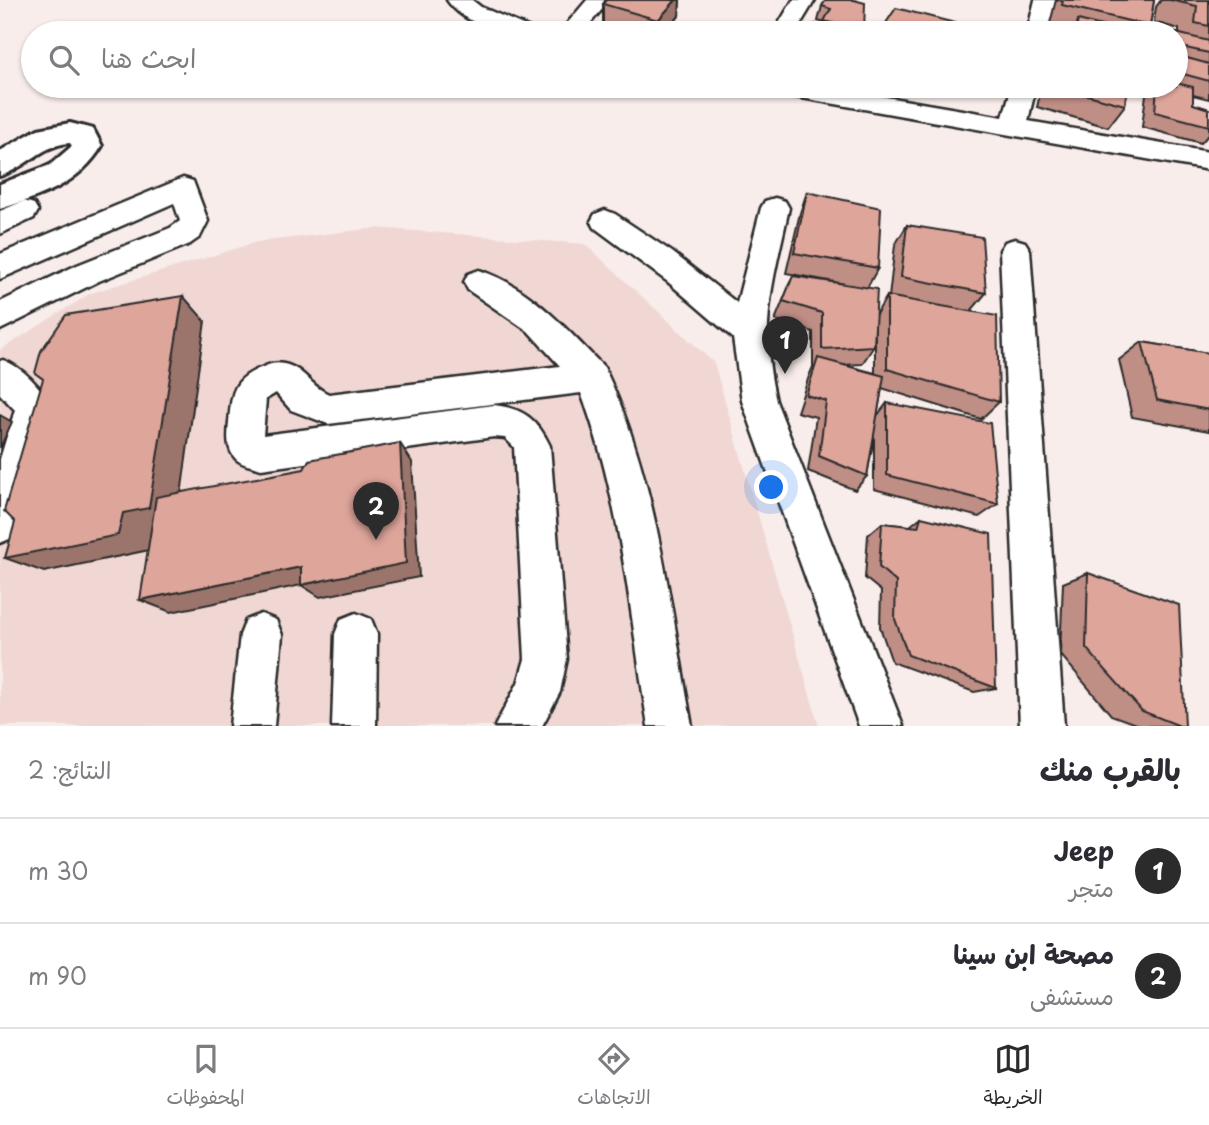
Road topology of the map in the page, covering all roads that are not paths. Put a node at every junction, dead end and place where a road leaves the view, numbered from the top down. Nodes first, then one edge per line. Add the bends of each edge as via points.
1 (458, 0) edge
2 (599, 0) edge
3 (804, 0) edge
4 (1046, 0) edge
5 (494, 21) edge
6 (581, 21) edge
7 (791, 21) edge
8 (1041, 21) edge
9 (846, 98) edge
10 (1021, 98) edge
11 (1013, 128) junction
12 (1209, 161) edge
13 (0, 165) edge
14 (775, 208) dead end
15 (8, 211) edge
16 (605, 221) dead end
17 (73, 234) junction
18 (1015, 250) dead end
19 (0, 267) edge
20 (88, 273) junction
21 (479, 282) dead end
22 (0, 317) edge
23 (750, 332) junction
24 (1, 371) edge
25 (592, 377) junction
26 (0, 524) edge
27 (356, 634) dead end
28 (261, 635) dead end
29 (252, 726) edge
30 (354, 726) edge
31 (517, 726) edge
32 (670, 726) edge
33 (881, 726) edge
34 (1042, 726) edge

1 - 5 street
2 - 6 street
3 - 7 street
4 - 8 street
9 - 11 street
10 - 11 street
11 - 12 street
13 - 15 main road via 51,133 82,136 87,146 81,158
14 - 23 street
16 - 23 street via 673,267
17 - 19 lane
17 - 20 street
17 - 20 lane via 183,188 194,221 190,229
18 - 34 street
20 - 22 street
21 - 25 street via 539,322
23 - 33 street via 759,401
24 - 26 street via 33,405
25 - 31 street via 328,409 303,399 283,378 256,385 249,395 245,442 261,452 494,421 517,425 528,436 546,660 538,692
25 - 32 street via 609,420 632,506
27 - 30 street
28 - 29 street

